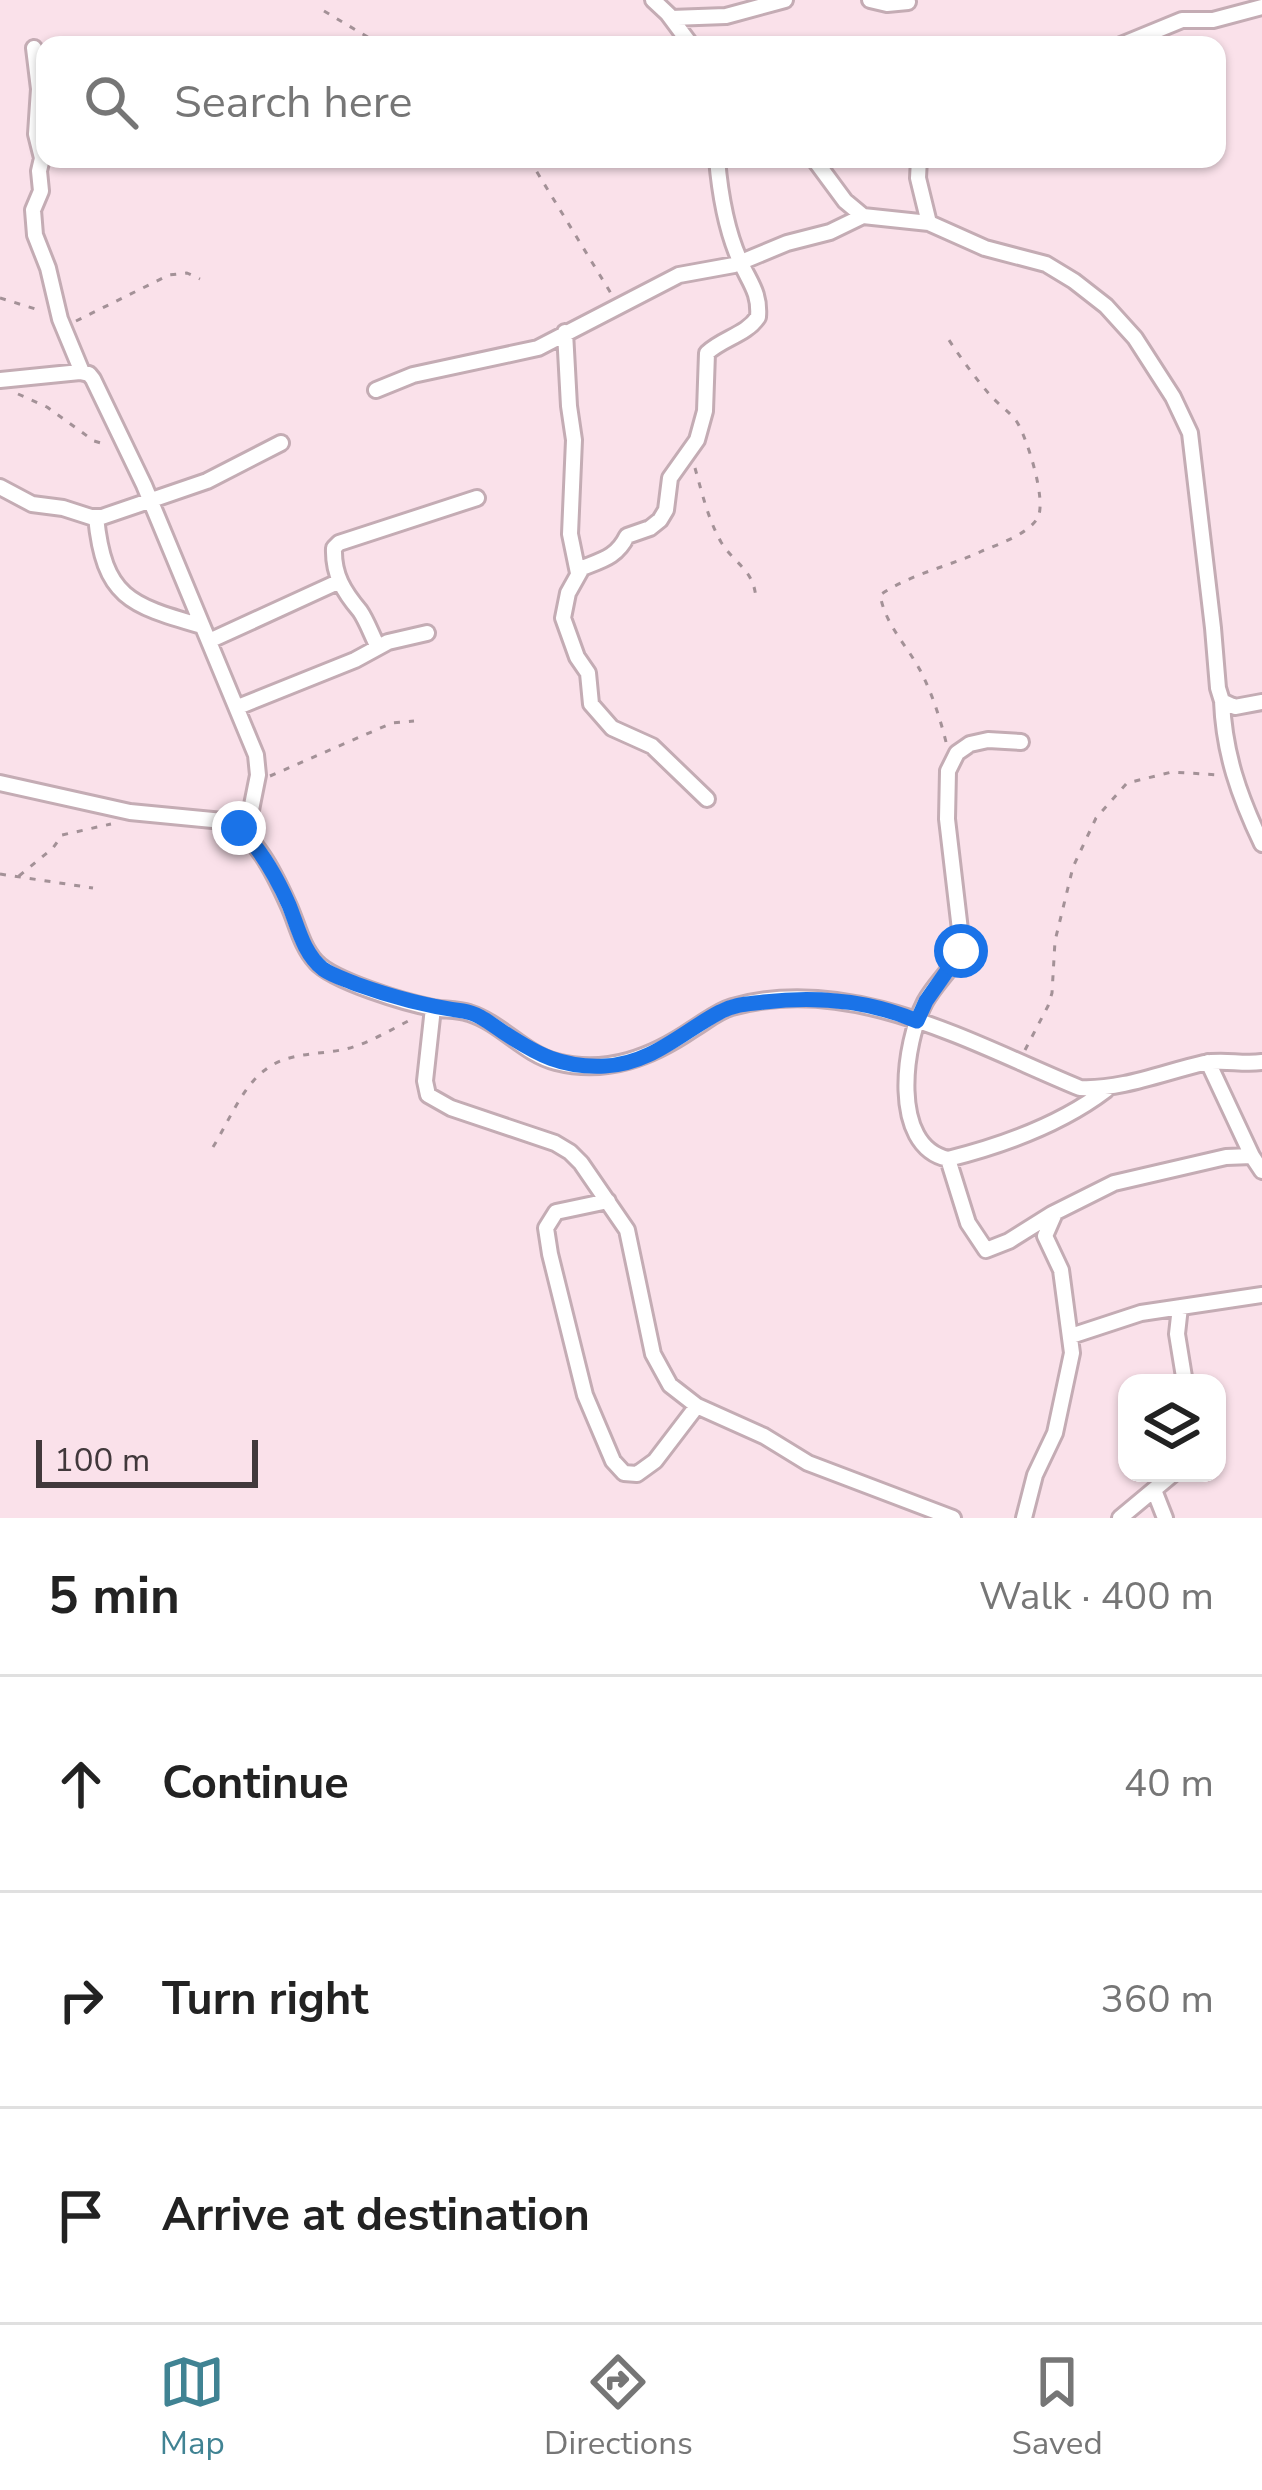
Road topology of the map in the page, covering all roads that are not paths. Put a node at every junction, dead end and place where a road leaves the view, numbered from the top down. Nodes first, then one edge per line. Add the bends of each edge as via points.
1 (653, 0) edge
2 (785, 0) edge
3 (870, 0) edge
4 (908, 2) edge
5 (749, 5) edge
6 (1262, 7) edge
7 (671, 17) junction
8 (685, 36) edge
9 (1143, 36) edge
10 (34, 48) dead end
11 (36, 64) edge
12 (40, 168) edge
13 (719, 168) edge
14 (821, 168) edge
15 (919, 168) edge
16 (863, 216) junction
17 (929, 223) junction
18 (740, 262) junction
19 (565, 332) junction
20 (82, 372) junction
21 (4, 384) edge
22 (376, 390) dead end
23 (281, 443) dead end
24 (0, 487) edge
25 (477, 498) dead end
26 (151, 501) junction
27 (96, 517) junction
28 (578, 573) junction
29 (340, 581) junction
30 (206, 633) junction
31 (427, 633) dead end
32 (378, 647) junction
33 (1222, 701) junction
34 (1262, 702) edge
35 (238, 706) junction
36 (1021, 742) dead end
37 (0, 783) edge
38 (706, 799) dead end
39 (253, 842) junction
40 (1262, 844) edge
41 (432, 1008) junction
42 (917, 1021) junction
43 (1208, 1062) junction
44 (1262, 1062) edge
45 (1112, 1086) junction
46 (1252, 1156) junction
47 (948, 1159) junction
48 (1262, 1171) edge
49 (608, 1201) junction
50 (1054, 1213) junction
51 (1262, 1295) edge
52 (1180, 1307) junction
53 (1071, 1336) junction
54 (1184, 1374) edge
55 (697, 1406) junction
56 (1163, 1482) edge
57 (1154, 1490) junction
58 (953, 1518) edge
59 (1024, 1518) edge
60 (1120, 1518) edge
61 (1165, 1518) edge

1 - 7 street
2 - 5 street
3 - 4 street
5 - 7 street via 725,16
6 - 9 street via 1182,20
7 - 8 street
10 - 11 street
12 - 20 street via 35,235
13 - 18 street
14 - 16 street
15 - 17 street
16 - 17 street
16 - 18 street
17 - 33 street via 1062,273 1123,323 1159,372 1190,433
18 - 19 street via 679,274
18 - 28 street via 759,313 707,353 701,430 670,478 665,510 656,525
19 - 22 street via 525,352
19 - 28 street
20 - 21 street
20 - 26 street
23 - 26 street
24 - 27 street via 32,504
25 - 29 street via 339,543
26 - 27 street
26 - 30 street
27 - 30 street via 102,559 123,592
28 - 38 street via 563,618 588,673 592,704 612,728 652,746
29 - 30 street
29 - 32 street
30 - 35 street
31 - 32 street
32 - 35 street
33 - 34 street
33 - 40 street via 1233,775
35 - 39 street via 256,754
36 - 42 street via 970,744 952,761 946,803 962,947
37 - 39 street via 130,812 223,820
39 - 41 street via 321,967
41 - 42 street via 472,1013 555,1062 599,1066 644,1057 747,1004 844,1000
41 - 49 street via 430,1098 563,1147
42 - 45 street via 1080,1088
42 - 47 street via 910,1124 931,1152
43 - 44 street
43 - 45 street
43 - 46 street
45 - 47 street via 1054,1121
46 - 48 street
46 - 50 street via 1114,1184
47 - 50 street via 983,1249
49 - 55 street via 629,1236 659,1370
49 - 55 street via 556,1212 547,1228 600,1435 617,1466 637,1474
50 - 53 street via 1045,1236 1061,1270
51 - 52 street
52 - 53 street
52 - 54 street
53 - 59 street via 1055,1433
55 - 58 street via 819,1468
56 - 57 street
57 - 60 street
57 - 61 street

